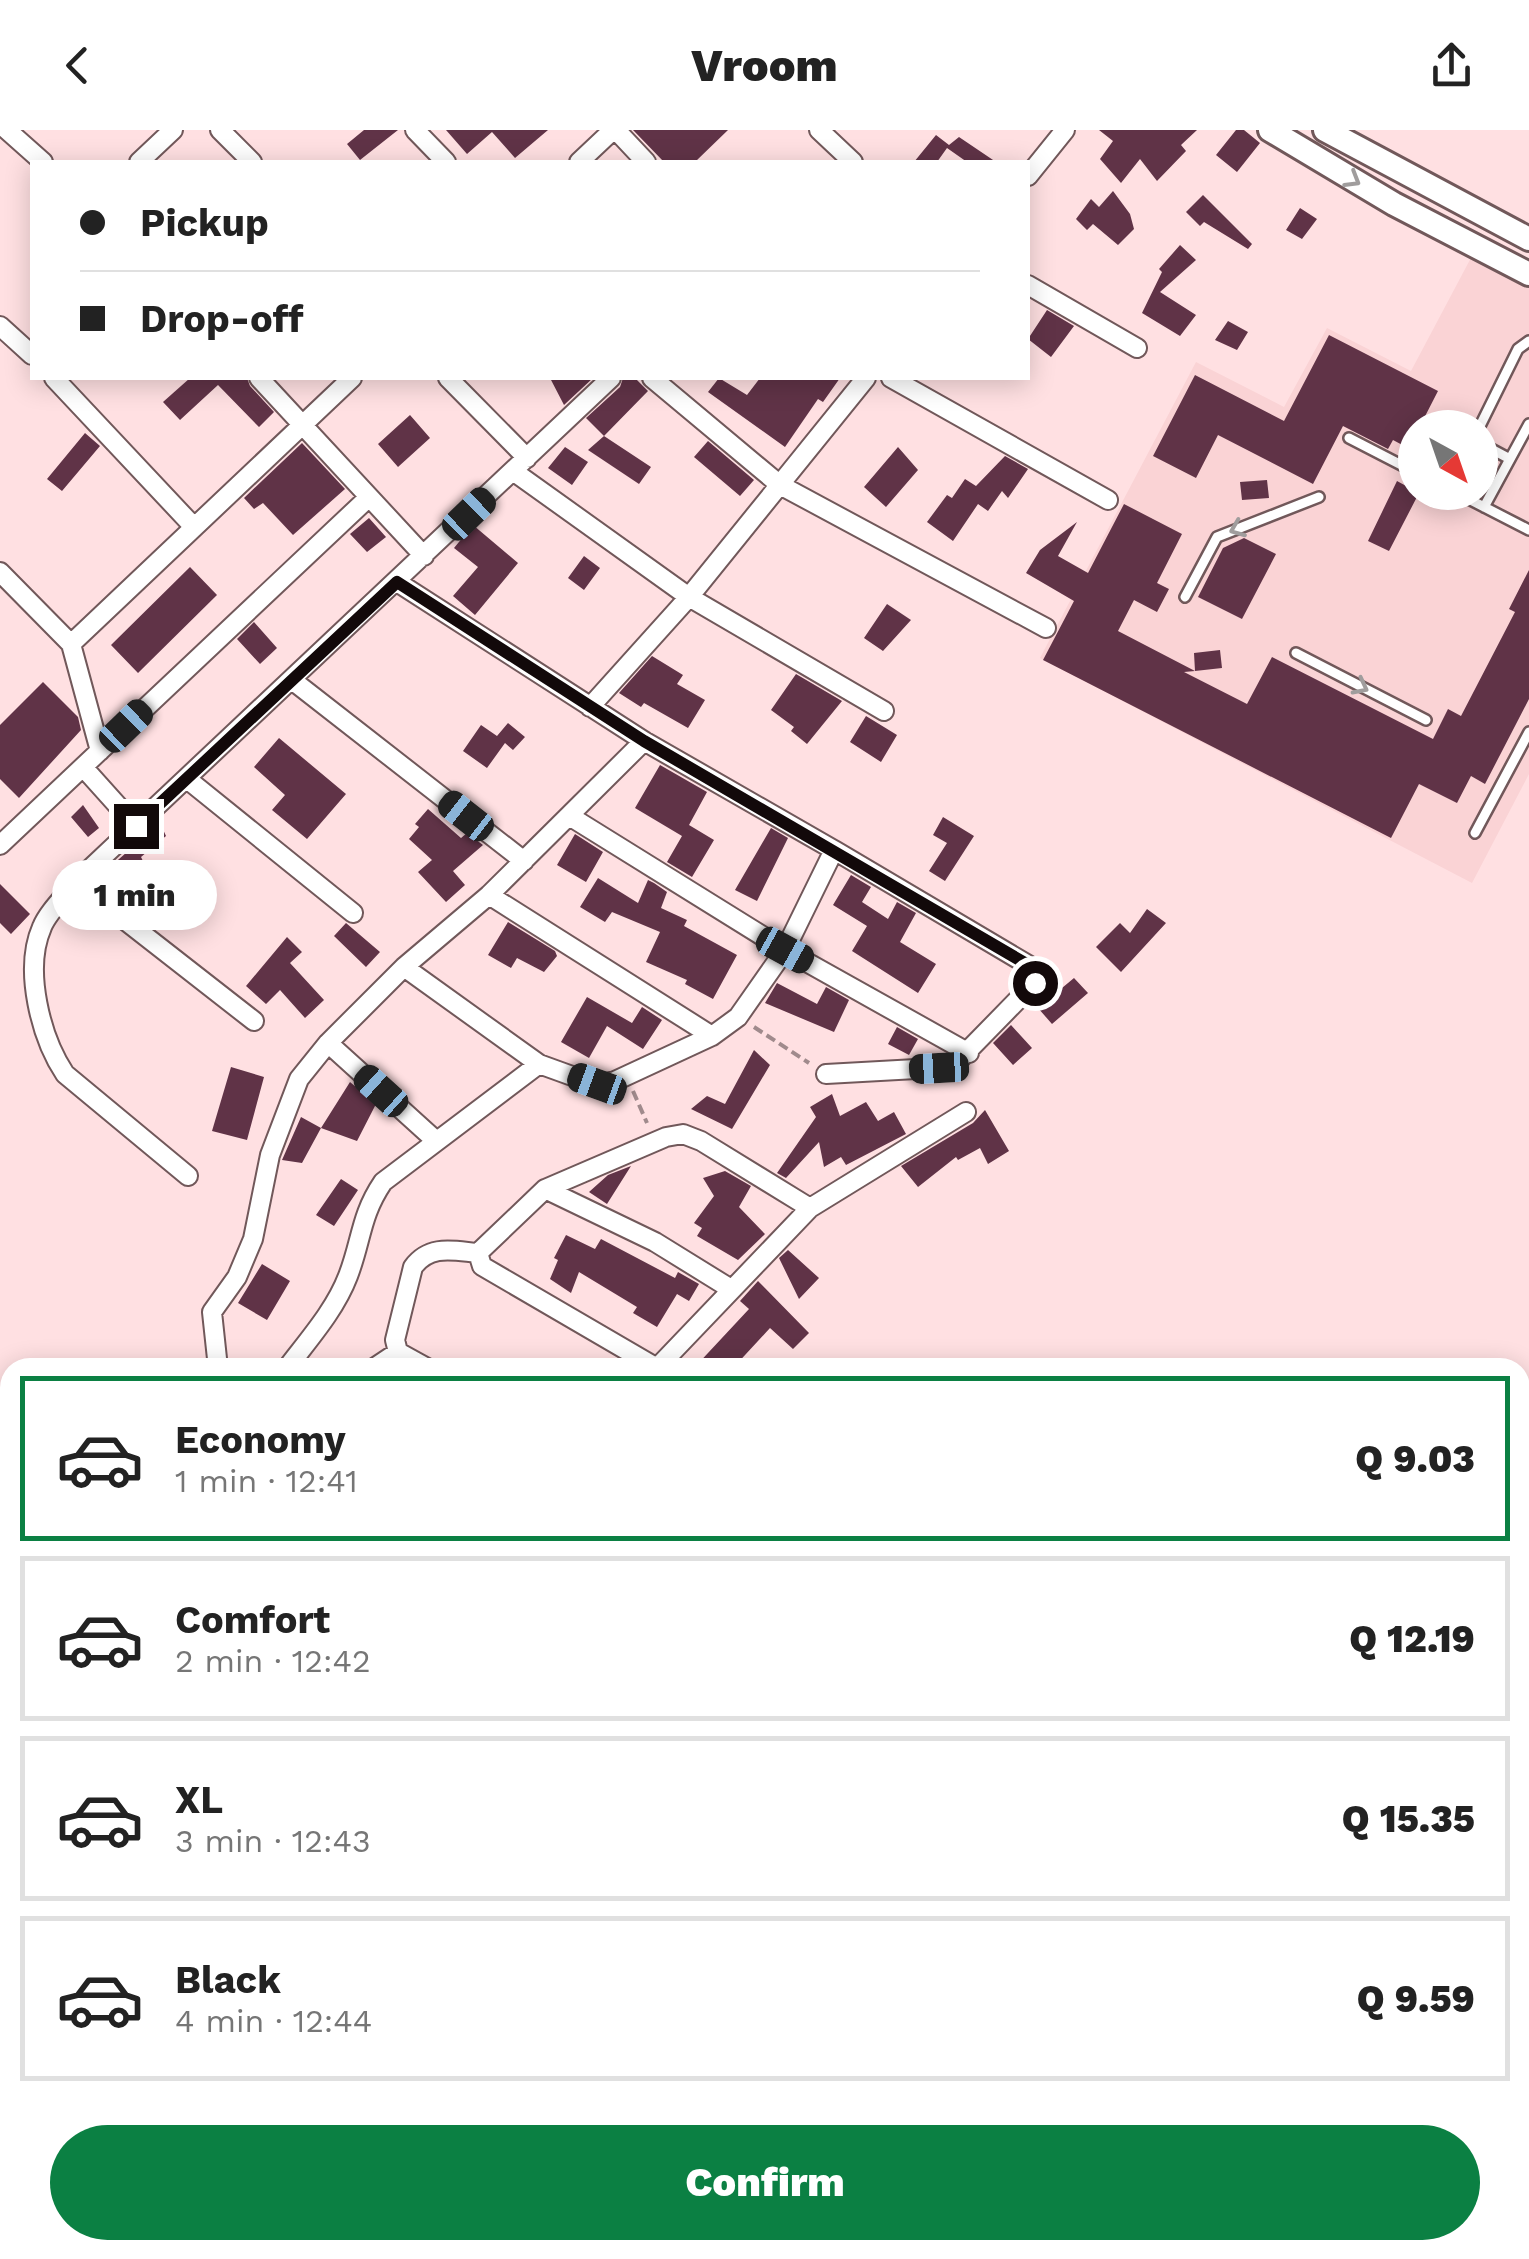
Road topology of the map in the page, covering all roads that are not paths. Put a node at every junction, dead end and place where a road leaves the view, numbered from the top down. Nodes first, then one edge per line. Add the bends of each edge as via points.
1 (7, 130) edge
2 (173, 130) edge
3 (220, 130) edge
4 (415, 130) edge
5 (615, 130) edge
6 (819, 130) edge
7 (1065, 130) edge
8 (1270, 130) edge
9 (1325, 130) edge
10 (41, 160) edge
11 (141, 160) edge
12 (250, 160) edge
13 (444, 160) edge
14 (581, 160) edge
15 (644, 160) edge
16 (845, 160) edge
17 (1030, 174) edge
18 (1529, 239) edge
19 (1529, 274) edge
20 (1030, 287) edge
21 (0, 326) edge
22 (1529, 341) edge
23 (1137, 348) dead end
24 (30, 352) edge
25 (56, 380) edge
26 (261, 380) edge
27 (350, 380) edge
28 (450, 380) edge
29 (609, 380) edge
30 (654, 380) edge
31 (864, 380) edge
32 (895, 380) edge
33 (1488, 410) edge
34 (303, 424) junction
35 (1529, 424) edge
36 (1349, 438) dead end
37 (1498, 452) edge
38 (527, 458) junction
39 (1510, 458) junction
40 (1398, 462) edge
41 (513, 471) junction
42 (1498, 481) edge
43 (780, 485) junction
44 (1319, 496) dead end
45 (368, 498) junction
46 (1108, 500) dead end
47 (1488, 510) edge
48 (194, 528) junction
49 (1529, 530) edge
50 (424, 556) junction
51 (0, 572) edge
52 (397, 582) junction
53 (690, 597) junction
54 (1185, 597) dead end
55 (1046, 628) dead end
56 (71, 644) junction
57 (1296, 654) dead end
58 (292, 680) junction
59 (590, 707) junction
60 (884, 711) dead end
61 (1426, 720) dead end
62 (1529, 732) edge
63 (644, 741) junction
64 (100, 751) junction
65 (83, 767) junction
66 (187, 778) junction
67 (571, 818) junction
68 (136, 826) junction
69 (1474, 833) dead end
70 (0, 845) edge
71 (834, 850) junction
72 (524, 861) junction
73 (76, 882) junction
74 (489, 895) junction
75 (353, 913) dead end
76 (785, 950) junction
77 (404, 967) junction
78 (254, 1021) dead end
79 (712, 1036) junction
80 (328, 1043) junction
81 (969, 1053) junction
82 (539, 1064) junction
83 (826, 1074) road end
84 (966, 1112) dead end
85 (434, 1139) junction
86 (188, 1176) dead end
87 (546, 1189) junction
88 (810, 1208) junction
89 (478, 1253) junction
90 (731, 1289) junction
91 (398, 1352) junction
92 (217, 1358) edge
93 (295, 1358) edge
94 (389, 1358) edge
95 (408, 1358) edge
96 (640, 1358) edge
97 (666, 1358) edge

1 - 10 street
2 - 11 street
3 - 12 street
4 - 13 street
5 - 14 street
5 - 15 street
6 - 16 street
7 - 17 street
8 -> 19 street
9 - 18 street
20 - 23 street
21 - 24 street
22 - 33 lane via 1518,349
25 - 48 street
26 - 34 street
27 - 34 street
28 - 38 street
29 - 38 street
30 - 43 street
31 - 43 street
32 - 46 street
34 - 45 street
34 - 48 street
35 - 39 lane
36 - 40 lane
37 - 39 lane
38 - 41 street
39 - 42 lane
41 - 50 street
41 - 53 street
43 - 53 street
43 - 55 street
44 -> 54 lane via 1218,537
45 - 50 street
45 - 64 street
47 - 49 lane
48 - 56 street
50 - 52 street
51 - 56 street
52 - 58 street
52 - 59 street
53 - 59 street
53 - 60 street
56 - 64 street
57 -> 61 lane
58 - 66 street
58 - 72 street
59 - 63 street
62 - 69 lane
63 - 67 street
63 - 71 street
64 - 65 street
65 - 68 street
65 - 70 street
66 - 68 street
66 - 75 street
67 - 72 street
67 - 76 street
68 - 73 street
71 - 76 street
71 - 81 street via 1036,971 1035,983
72 - 74 street
73 - 78 street
73 - 86 street via 42,927 35,957 52,1054 65,1074
74 - 77 street
74 - 79 street
76 - 79 street via 738,1017
76 - 81 street
77 - 80 street
77 - 82 street
79 - 82 street via 597,1084
80 - 85 street
80 - 92 street via 298,1079 270,1154 254,1239 212,1312
81 - 83 street via 952,1067
82 - 85 street
84 - 88 street
85 - 93 street via 383,1182 366,1207 336,1302
87 - 88 street via 683,1134
87 - 89 street
87 - 90 street via 655,1242
88 - 90 street
89 - 91 street via 439,1249 421,1257 395,1340
89 - 96 street via 482,1266
90 - 97 street
91 - 94 street
91 - 95 street

